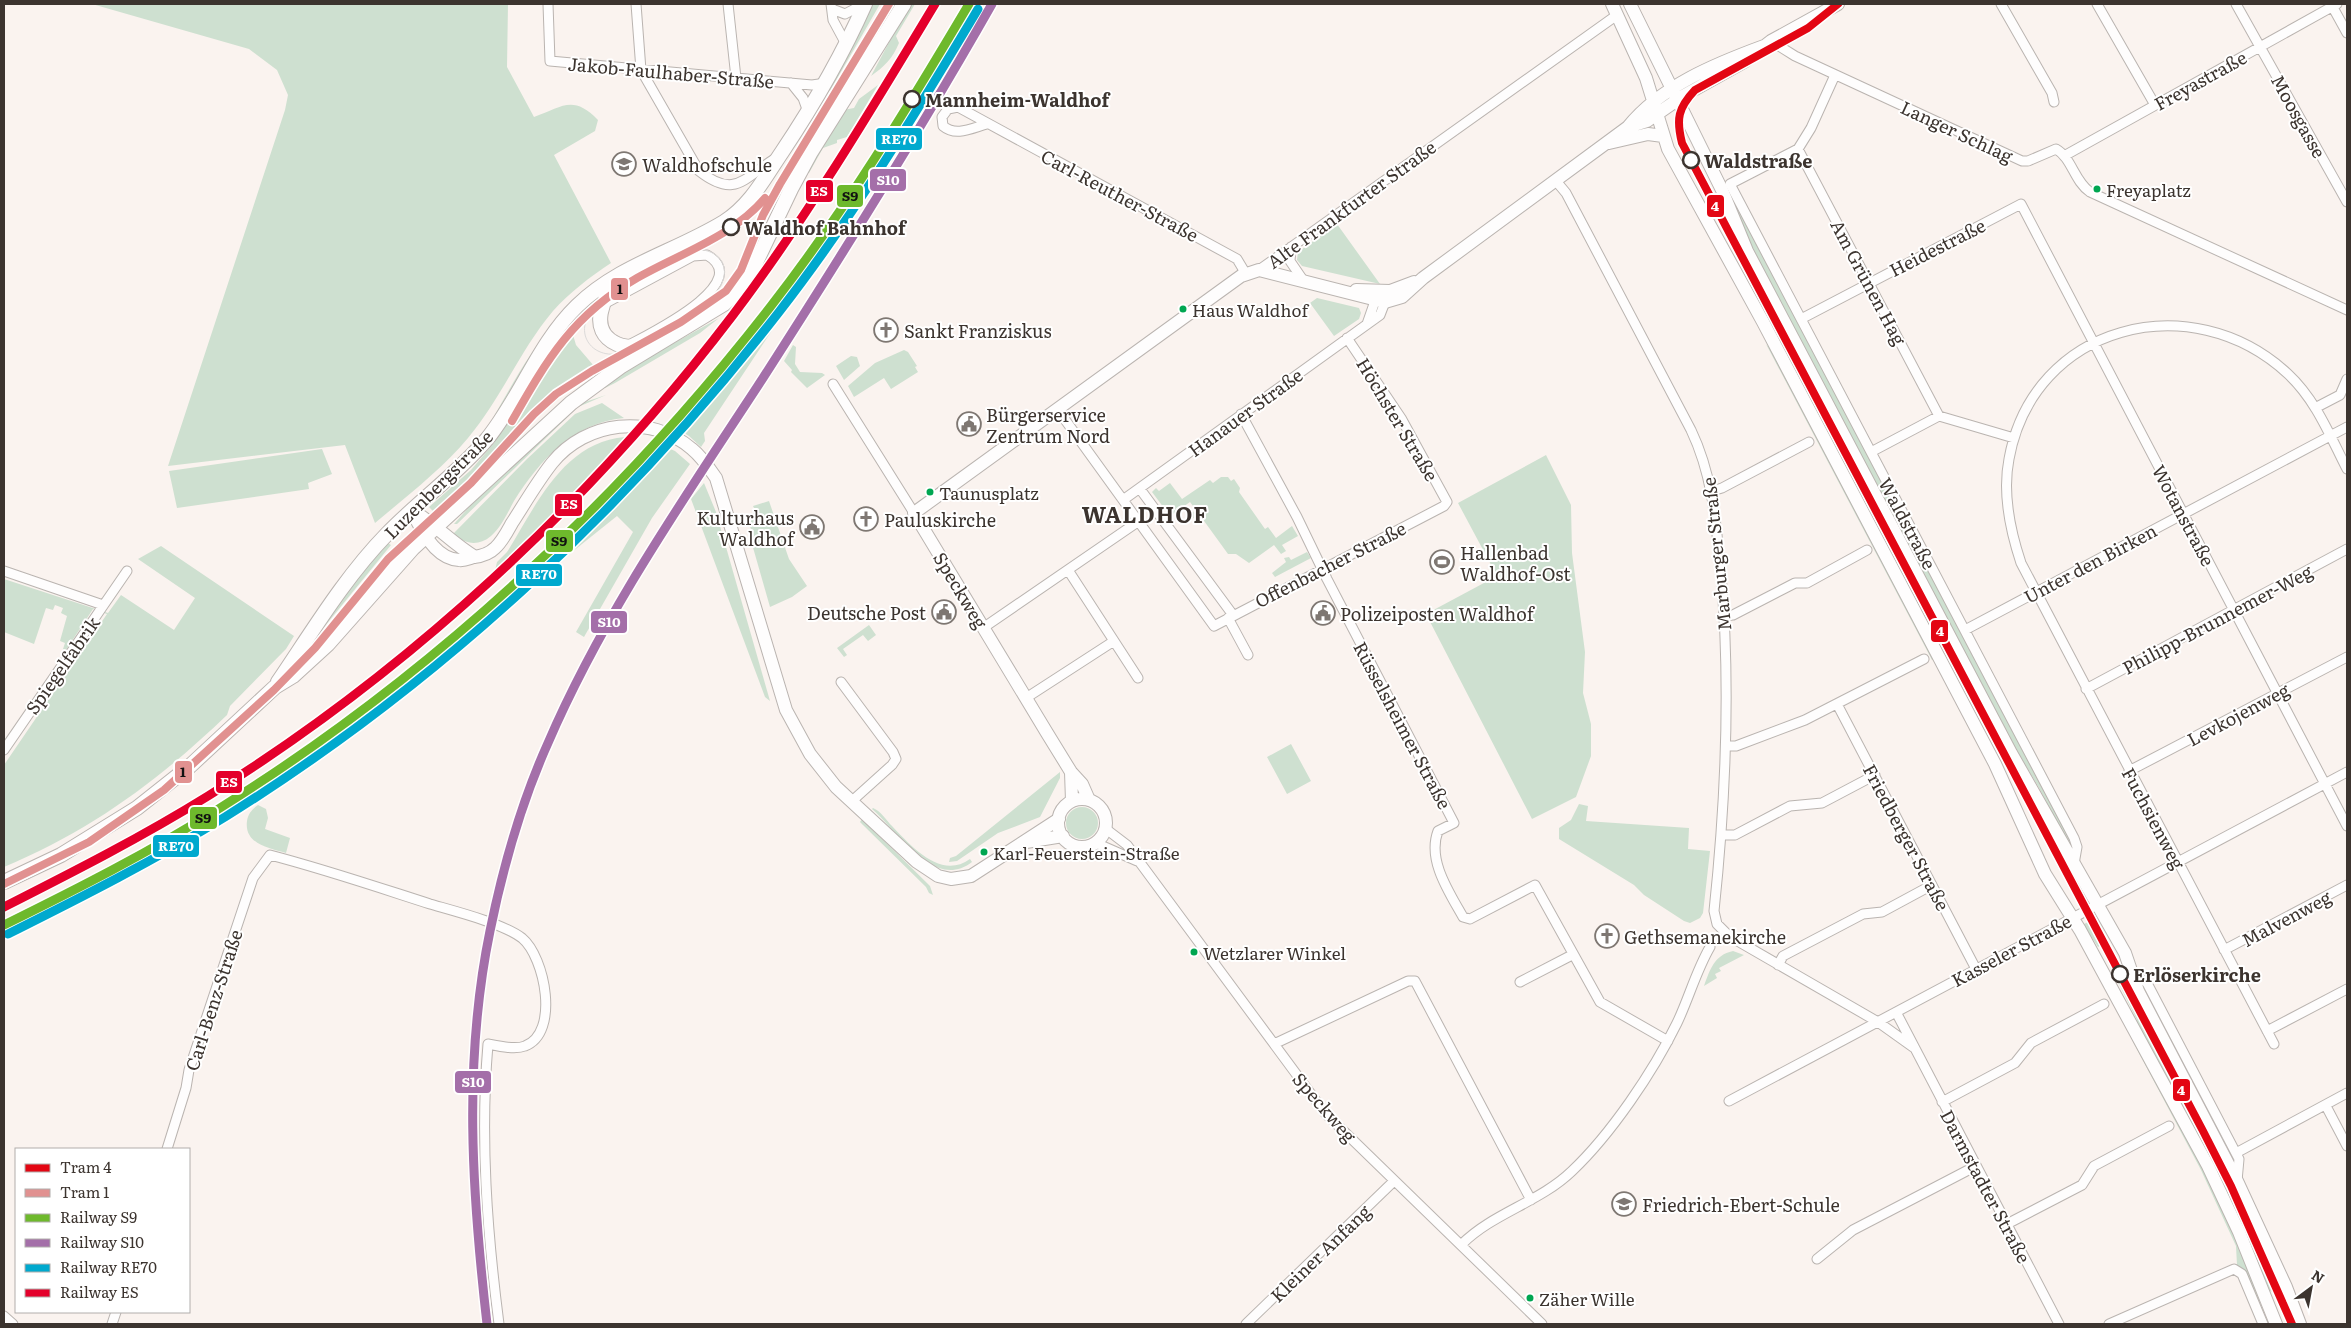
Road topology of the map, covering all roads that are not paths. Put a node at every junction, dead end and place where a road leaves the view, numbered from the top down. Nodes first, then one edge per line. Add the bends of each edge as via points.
1 (548, 4) edge
2 (636, 4) edge
3 (728, 4) edge
4 (865, 4) edge
5 (904, 4) edge
6 (1630, 4) edge
7 (2001, 4) edge
8 (2098, 4) edge
9 (2236, 4) edge
10 (1833, 5) edge
11 (2333, 5) edge
12 (831, 6) edge
13 (1614, 9) edge
14 (2347, 33) edge
15 (1768, 44) junction
16 (847, 46) junction
17 (2260, 46) junction
18 (641, 70) junction
19 (1835, 74) junction
20 (736, 78) junction
21 (826, 82) junction
22 (792, 83) junction
23 (1674, 95) junction
24 (1655, 100) junction
25 (2054, 102) dead end
26 (2154, 105) junction
27 (808, 112) junction
28 (1658, 114) junction
29 (987, 124) junction
30 (1628, 127) junction
31 (1663, 136) junction
32 (1607, 143) junction
33 (1798, 149) junction
34 (2064, 156) junction
35 (778, 157) junction
36 (1556, 181) junction
37 (2347, 202) edge
38 (2021, 204) joint
39 (1291, 246) junction
40 (630, 268) junction
41 (1259, 270) junction
42 (1246, 274) junction
43 (1303, 280) junction
44 (1869, 283) junction
45 (1380, 298) junction
46 (602, 305) junction
47 (2347, 310) edge
48 (1801, 319) junction
49 (1347, 338) junction
50 (2094, 343) junction
51 (627, 347) junction
52 (652, 347) junction
53 (2347, 379) edge
54 (833, 384) dead end
55 (2315, 408) junction
56 (1058, 410) junction
57 (1242, 414) junction
58 (1939, 416) junction
59 (2347, 427) edge
60 (2330, 436) junction
61 (2014, 438) junction
62 (1809, 442) dead end
63 (1871, 452) junction
64 (2347, 469) edge
65 (1140, 489) junction
66 (1712, 491) junction
67 (1123, 500) junction
68 (1446, 502) joint
69 (412, 510) junction
70 (914, 512) junction
71 (2184, 514) junction
72 (1139, 521) junction
73 (437, 527) junction
74 (426, 537) junction
75 (2347, 549) edge
76 (1867, 550) dead end
77 (475, 557) junction
78 (1323, 569) junction
79 (4, 570) edge
80 (1068, 570) junction
81 (127, 571) dead end
82 (2035, 592) junction
83 (103, 605) junction
84 (2234, 610) junction
85 (1230, 616) junction
86 (1724, 616) junction
87 (983, 628) junction
88 (1964, 630) junction
89 (1114, 641) junction
90 (1248, 655) dead end
91 (2347, 657) edge
92 (1924, 659) dead end
93 (1138, 678) dead end
94 (841, 682) dead end
95 (275, 687) junction
96 (2086, 689) junction
97 (2278, 693) junction
98 (1026, 698) junction
99 (1838, 704) junction
100 (1727, 746) junction
101 (4, 750) edge
102 (2129, 771) junction
103 (1071, 772) junction
104 (2347, 772) edge
105 (1875, 775) junction
106 (2326, 784) junction
107 (1089, 800) junction
108 (1072, 801) junction
109 (852, 802) junction
110 (1059, 820) junction
111 (2347, 826) edge
112 (1106, 829) junction
113 (1722, 835) junction
114 (1063, 836) junction
115 (1096, 843) junction
116 (1018, 844) junction
117 (1140, 862) junction
118 (2177, 862) junction
119 (2073, 864) junction
120 (4, 882) edge
121 (1932, 885) junction
122 (2347, 885) edge
123 (2098, 903) junction
124 (2072, 918) junction
125 (1723, 932) joint
126 (1710, 947) dead end
127 (2224, 950) junction
128 (1572, 955) junction
129 (1778, 965) junction
130 (1976, 970) junction
131 (2131, 971) junction
132 (1520, 982) dead end
133 (2347, 989) edge
134 (2104, 1004) dead end
135 (1896, 1012) junction
136 (1878, 1022) junction
137 (2267, 1031) junction
138 (1668, 1041) junction
139 (1274, 1044) junction
140 (2274, 1044) dead end
141 (1913, 1047) junction
142 (2347, 1094) edge
143 (1728, 1101) dead end
144 (1942, 1102) junction
145 (2326, 1106) junction
146 (2169, 1126) dead end
147 (2347, 1146) edge
148 (167, 1148) edge
149 (2236, 1153) junction
150 (1976, 1166) junction
151 (1394, 1181) junction
152 (2237, 1181) junction
153 (1530, 1200) junction
154 (2007, 1224) junction
155 (1462, 1244) junction
156 (1817, 1259) dead end
157 (4, 1316) edge
158 (13, 1324) edge
159 (499, 1324) edge
160 (1246, 1324) edge
161 (1542, 1324) edge
162 (2059, 1324) edge
163 (2108, 1324) edge
164 (2263, 1324) edge
165 (2276, 1324) edge
166 (2300, 1324) edge

1 - 18 street, Jakob-Faulhaber-Straße via 550,61
2 - 18 street
3 - 20 street
4 - 12 street via 845,14
4 - 16 main road, Luzenbergstraße
5 - 52 main road, Luzenbergstraße via 807,159 740,290 724,304
6 - 23 main road, Waldstraße
7 - 25 street via 2052,93
8 - 26 street
9 - 17 street, Moosgasse
10 - 15 main road
11 - 14 street
11 - 17 street, Freyastraße
12 - 16 street via 833,20
13 - 24 main road, Waldstraße
13 - 39 street, Alte Frankfurter Straße
15 - 19 street, Langer Schlag
15 - 23 main road via 1727,60
16 - 21 main road, Luzenbergstraße
17 - 26 street, Freyastraße
17 - 37 street, Moosgasse
18 - 20 street, Jakob-Faulhaber-Straße
18 - 35 street via 699,171 713,181 726,186 740,184
19 - 33 street
19 - 34 street, Langer Schlag via 2022,160 2028,161 2056,149
20 - 22 street, Jakob-Faulhaber-Straße
21 - 22 street, Jakob-Faulhaber-Straße via 812,85
21 - 27 main road, Luzenbergstraße
22 - 27 street, Jakob-Faulhaber-Straße
23 - 24 main road
23 - 28 main road
23 - 119 main road, Waldstraße via 1722,190 1747,251 2011,753
24 - 28 main road, Waldstraße
24 - 30 main road
26 - 34 street, Freyastraße
27 - 35 main road, Luzenbergstraße
28 - 30 main road
28 - 31 main road, Waldstraße
29 - 29 street, Carl-Reuther-Straße via 958,107 948,108 942,118 943,126 955,133
29 - 42 street, Carl-Reuther-Straße via 1237,259
30 - 32 main road
31 - 32 main road via 1648,134
31 - 124 main road, Waldstraße via 1991,755 2045,874
32 - 36 main road
33 - 44 street, Am Grünen Hag
33 - 48 street, Waldstraße via 1730,184
34 - 47 street via 2079,183 2090,192
35 - 40 main road, Luzenbergstraße via 751,198 734,214
36 - 45 main road via 1423,278 1402,297
36 - 66 street, Marburger Straße via 1566,193 1691,430 1702,454
38 - 44 street, Heidestraße
38 - 50 street, Wotanstraße
39 - 41 street, Alte Frankfurter Straße
39 - 43 street via 1290,261
40 - 46 main road via 608,292
40 - 69 main road, Luzenbergstraße via 577,306 546,343 487,438 462,466
41 - 42 main road, Alte Frankfurter Straße
41 - 43 main road
42 - 56 main road, Alte Frankfurter Straße
43 - 45 main road
44 - 48 street, Heidestraße
44 - 58 street, Am Grünen Hag
45 - 49 street, Hanauer Straße via 1367,324
46 - 51 main road via 600,321 605,334 615,343
46 - 51 street via 693,256 707,255 716,263 716,282 702,301
48 - 63 street, Waldstraße
49 - 57 street, Hanauer Straße
49 - 68 street, Höchster Straße via 1401,418
50 - 55 street, Fuchsienweg via 2133,329 2158,326 2201,328 2220,333 2267,357 2288,374
50 - 61 street, Fuchsienweg via 2066,361 2046,380 2022,417
50 - 71 street, Wotanstraße
51 - 52 main road
52 - 73 main road, Luzenbergstraße via 583,393
53 - 55 street via 2340,395
54 - 70 street, Speckweg
55 - 60 street, Fuchsienweg
56 - 67 street
56 - 70 main road, Alte Frankfurter Straße
57 - 65 street, Hanauer Straße
57 - 78 street, Rüsselsheimer Straße
58 - 61 street
58 - 63 street
59 - 60 street, Unter den Birken
60 - 64 street, Fuchsienweg
60 - 71 street, Unter den Birken
61 - 82 street, Fuchsienweg via 2007,479 2008,504 2014,543
62 - 66 street
63 - 88 street, Waldstraße
65 - 67 street, Hanauer Straße
65 - 85 street
66 - 86 street, Marburger Straße
67 - 72 street
68 - 78 street, Offenbacher Straße via 1444,506
69 - 73 main road
69 - 74 main road
69 - 95 main road, Luzenbergstraße via 364,561
70 - 87 main road, Speckweg
71 - 82 street, Unter den Birken
71 - 84 street, Wotanstraße
72 - 80 street
72 - 85 street, Offenbacher Straße via 1214,626
73 - 74 main road, Luzenbergstraße
73 - 77 main road via 453,544
74 - 77 main road via 445,555 459,560
74 - 95 main road, Luzenbergstraße via 328,644 293,676
75 - 84 street, Philipp-Brunnemer-Weg
76 - 86 street via 1807,583 1795,583 1733,615
77 - 109 main road via 488,554 497,546 551,464 579,439 601,430 627,426 654,429 679,440 698,455 716,478 790,719 815,762
78 - 85 street, Offenbacher Straße
78 - 128 street, Rüsselsheimer Straße via 1454,823 1438,831 1434,841 1437,865 1463,917 1470,919 1535,885
79 - 83 street, Spiegelfabrik
80 - 87 street
80 - 89 street
81 - 83 street, Spiegelfabrik
82 - 88 street, Unter den Birken
82 - 96 street, Fuchsienweg
83 - 101 street, Spiegelfabrik
84 - 96 street, Philipp-Brunnemer-Weg
84 - 97 street, Wotanstraße
85 - 90 street
86 - 100 street, Marburger Straße
87 - 98 main road, Speckweg
88 - 119 street, Waldstraße via 2074,838 2077,847
89 - 93 street
89 - 98 street
91 - 97 street, Levkojenweg
92 - 99 street
94 - 109 street via 896,759
95 - 120 main road, Luzenbergstraße via 190,766 137,808 61,855
96 - 102 street, Fuchsienweg
97 - 102 street, Levkojenweg
97 - 106 street, Wotanstraße
98 - 103 main road, Speckweg
99 - 100 street via 1774,733
99 - 105 street, Friedberger Straße
100 - 113 street, Marburger Straße
102 - 118 street, Fuchsienweg
103 - 107 main road, Speckweg via 1082,784
103 - 108 main road, Speckweg
104 - 106 street, Kasseler Straße
105 - 113 street via 1822,803 1790,806 1735,835
105 - 121 street, Friedberger Straße
106 - 111 street, Wotanstraße
106 - 118 street, Kasseler Straße
107 - 108 main road
107 - 112 main road, Speckweg via 1105,814
108 - 110 main road via 1063,809
109 - 116 main road via 917,862 945,878 971,876
110 - 114 main road
110 - 116 main road
112 - 115 main road
112 - 117 street, Speckweg via 1127,845
113 - 125 street, Marburger Straße via 1714,911
114 - 115 main road via 1074,845
114 - 116 main road
115 - 117 street
117 - 139 street, Speckweg
118 - 123 street, Kasseler Straße
118 - 127 street, Fuchsienweg
119 - 123 main road, Waldstraße
121 - 129 street via 1882,912 1856,917 1783,956
121 - 130 street, Friedberger Straße
122 - 127 street, Malvenweg
123 - 124 street, Kasseler Straße
123 - 131 main road, Waldstraße
124 - 130 street, Kasseler Straße
124 - 165 main road, Waldstraße via 2208,1166
125 - 129 street, Darmstadter Straße
126 - 138 street
127 - 137 street, Fuchsienweg
128 - 132 street
128 - 138 street, Rüsselsheimer Straße via 1600,1002
129 - 136 street, Darmstadter Straße
130 - 135 street, Kasseler Straße
131 - 149 street, Waldstraße via 2147,983
131 - 152 main road, Waldstraße via 2138,991
133 - 137 street
134 - 144 street via 2031,1043 2015,1063
135 - 136 street, Kasseler Straße
135 - 141 street, Darmstadter Straße
136 - 141 street, Darmstadter Straße
136 - 143 street, Kasseler Straße
137 - 140 street, Fuchsienweg
138 - 153 street via 1644,1080 1581,1162 1559,1182
139 - 151 street, Speckweg via 1325,1113
139 - 153 street via 1415,980
141 - 144 street, Darmstadter Straße
142 - 145 street
144 - 150 street, Darmstadter Straße
145 - 147 street
145 - 149 street
146 - 154 street via 2094,1166 2082,1185
148 - 159 street, Carl-Benz-Straße via 189,1070 253,878 270,855 508,930 522,938 540,966 544,982 544,1012 536,1036 524,1047 488,1044 483,1142
149 - 152 street, Waldstraße via 2239,1159
150 - 154 street, Darmstadter Straße
150 - 156 street via 1853,1230
151 - 155 street, Speckweg
151 - 160 street, Kleiner Anfang
152 - 166 main road, Waldstraße
153 - 155 street via 1479,1228
154 - 162 street, Darmstadter Straße
155 - 161 street, Speckweg
157 - 158 street
163 - 164 street via 2234,1269 2242,1274

